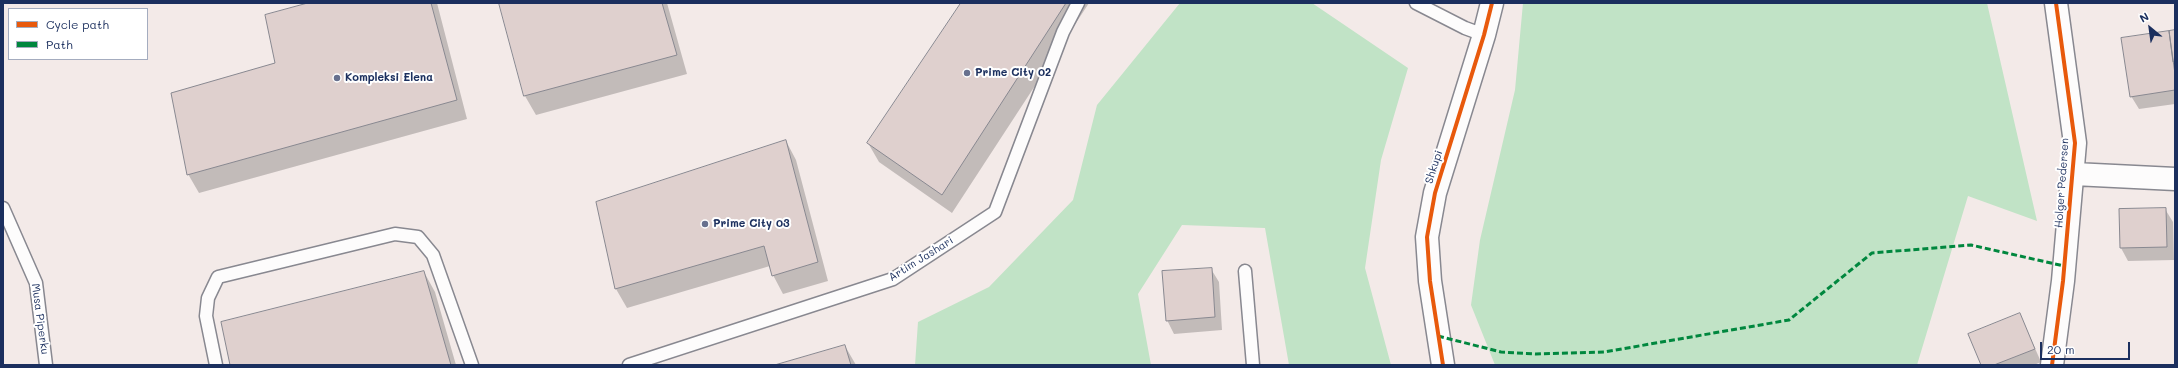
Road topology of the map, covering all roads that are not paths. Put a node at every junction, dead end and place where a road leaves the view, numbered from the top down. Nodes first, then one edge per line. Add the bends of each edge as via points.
1 (1078, 3) edge
2 (1416, 3) edge
3 (1492, 3) edge
4 (2056, 3) edge
5 (1484, 35) junction
6 (2074, 174) junction
7 (2175, 179) edge
8 (3, 208) edge
9 (1245, 271) dead end
10 (46, 365) edge
11 (216, 365) edge
12 (472, 365) edge
13 (629, 365) edge
14 (1253, 365) edge
15 (1443, 365) edge
16 (2052, 365) edge

1 - 13 lane, Artim Jashari via 1063,32 995,212 892,279
2 - 5 lane
3 - 5 street, Shkupi
4 - 6 street, Holger Pedersen via 2072,112
5 - 15 street, Shkupi via 1435,193 1427,237 1430,281
6 - 7 street
6 - 16 street, Holger Pedersen
8 - 10 lane, Musa Piperku via 36,283
9 - 14 lane
11 - 12 lane via 206,316 208,298 218,277 395,234 418,237 433,255

